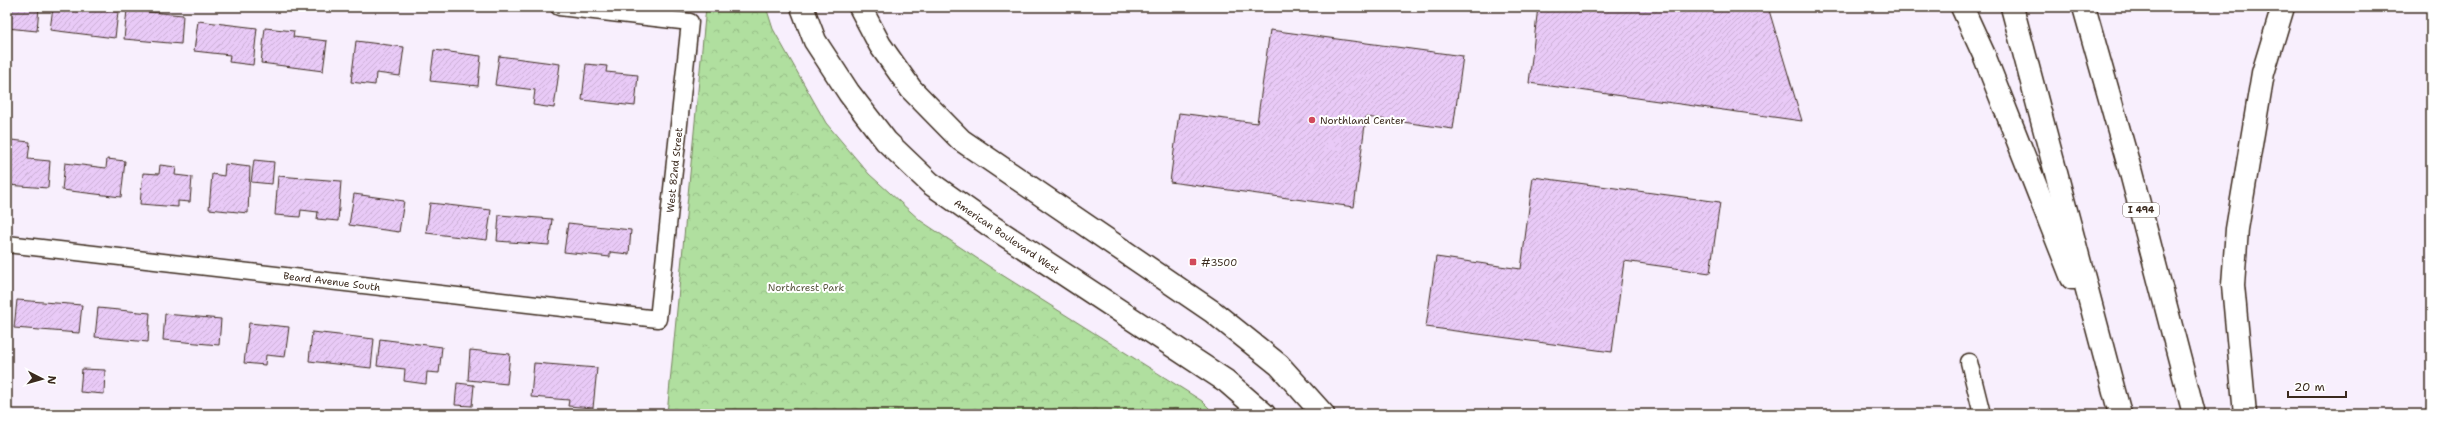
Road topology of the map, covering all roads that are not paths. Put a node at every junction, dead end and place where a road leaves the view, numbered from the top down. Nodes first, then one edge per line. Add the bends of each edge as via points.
1 (559, 7) edge
2 (802, 7) edge
3 (860, 7) edge
4 (1962, 7) edge
5 (2012, 7) edge
6 (2084, 7) edge
7 (2283, 7) edge
8 (7, 244) edge
9 (658, 319) joint
10 (1969, 362) dead end
11 (2111, 378) junction
12 (1264, 414) edge
13 (1323, 414) edge
14 (1982, 414) edge
15 (2120, 414) edge
16 (2194, 414) edge
17 (2245, 414) edge

1 - 9 street, West 82nd Street via 690,22
2 - 12 main road, American Boulevard West via 815,41 849,93 886,142 930,183 1226,381
3 - 13 main road via 880,45 911,89 961,140 1213,312 1279,365
4 - 11 main road
5 - 11 main road
6 - 16 main road, I 494 via 2131,173
7 - 17 main road via 2263,73 2237,230 2233,285
8 - 9 street, Beard Avenue South
10 - 14 street
11 - 15 main road

